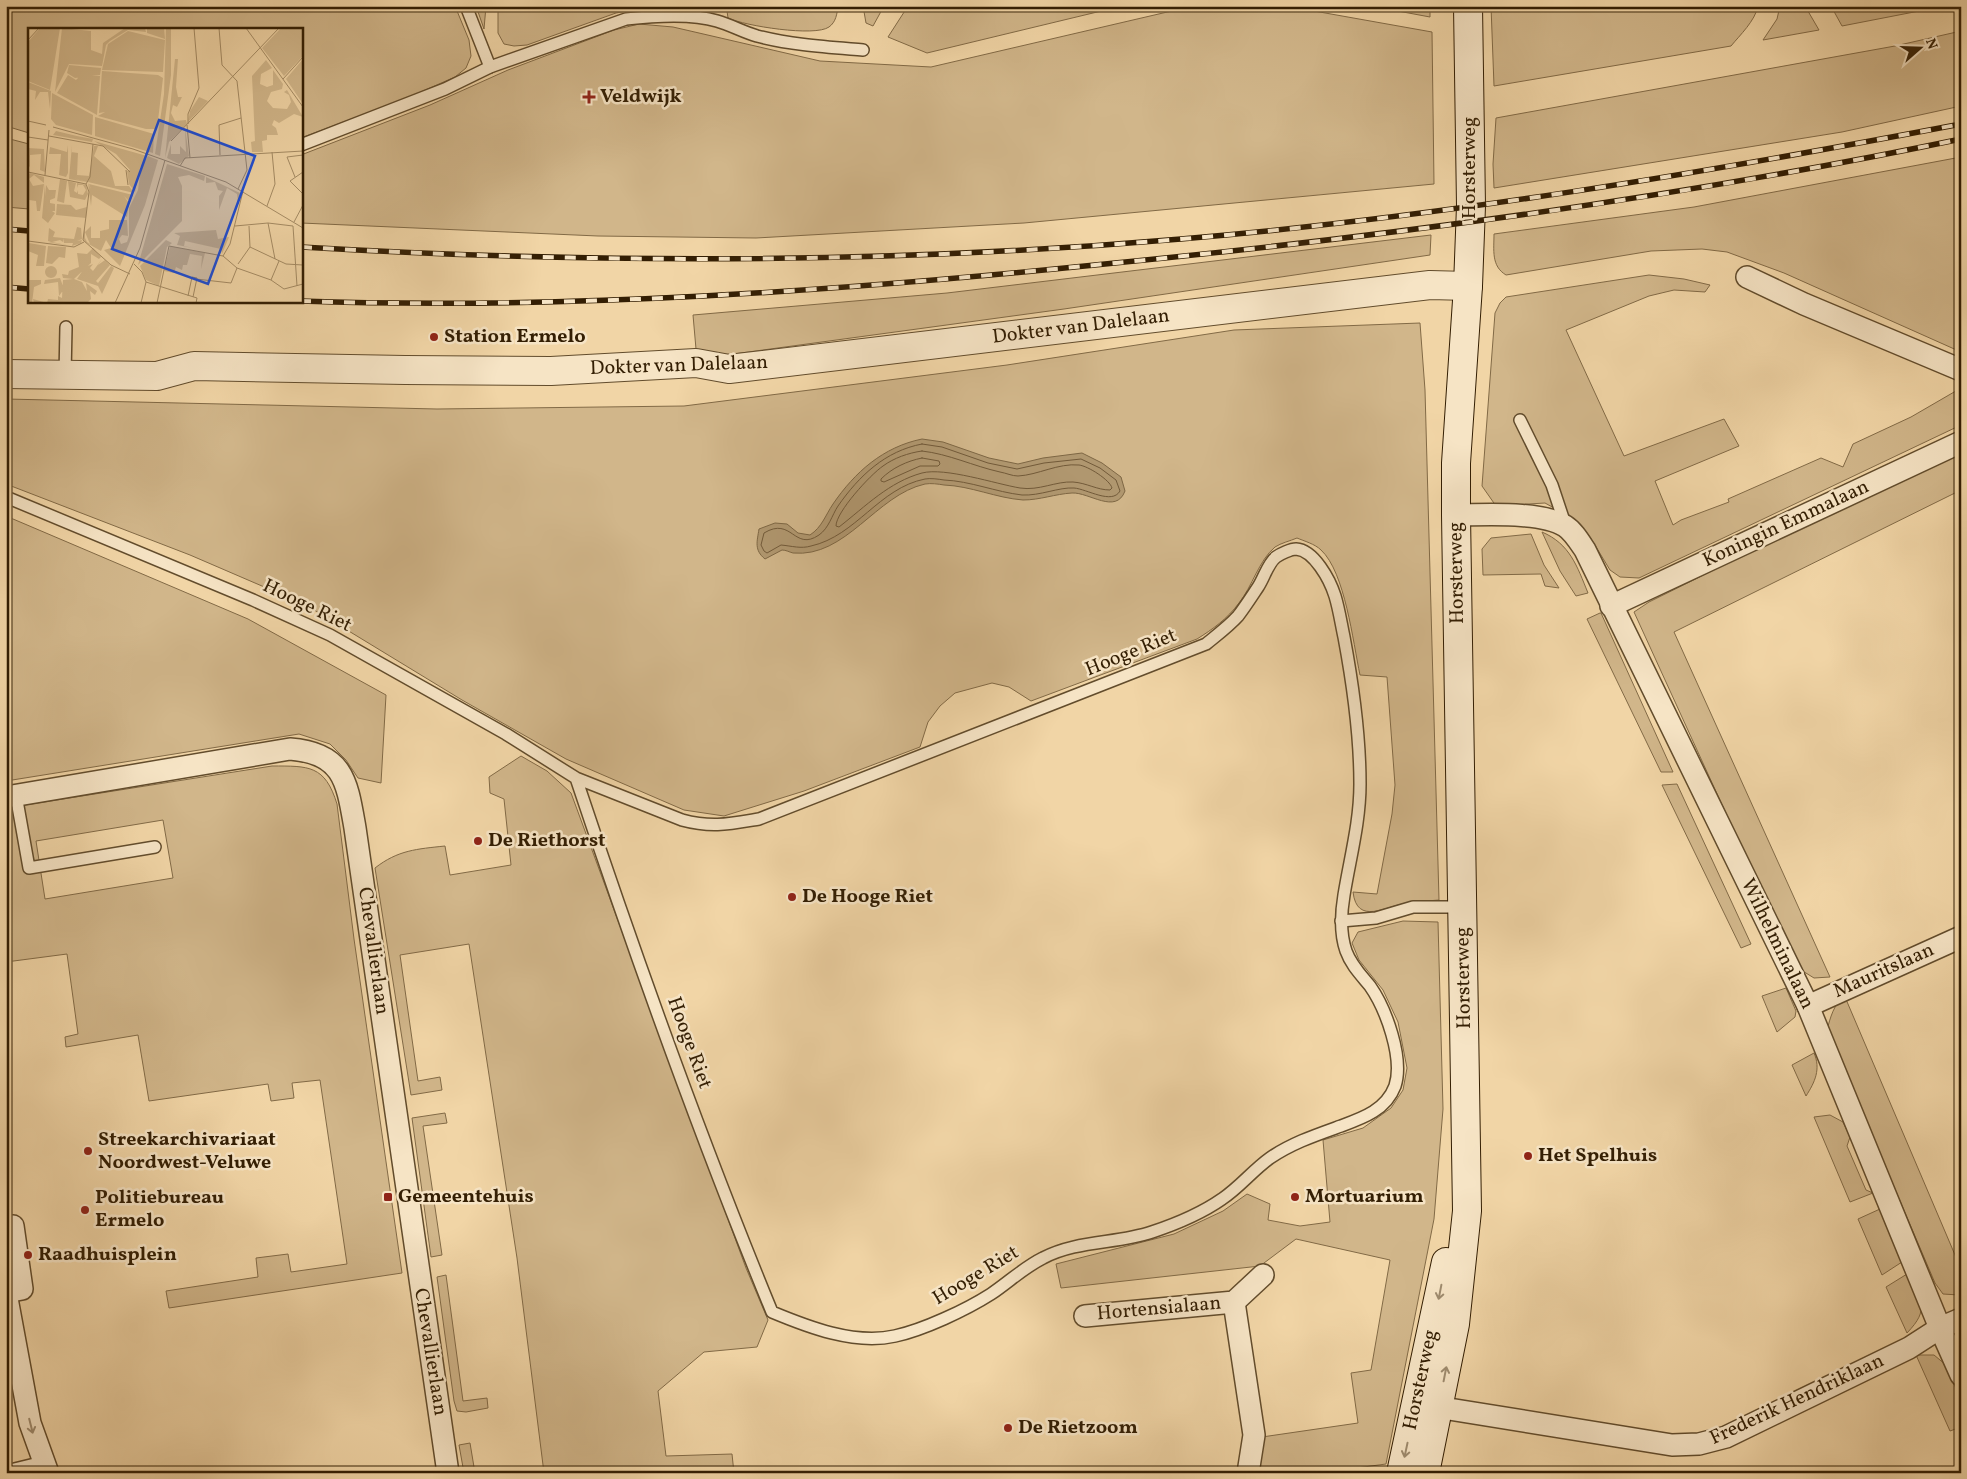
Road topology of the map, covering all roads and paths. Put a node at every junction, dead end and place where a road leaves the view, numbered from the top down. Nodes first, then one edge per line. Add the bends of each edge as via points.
1 (466, 6) edge
2 (1468, 6) edge
3 (863, 50) dead end
4 (490, 66) junction
5 (302, 145) edge
6 (1747, 277) dead end
7 (1468, 286) junction
8 (66, 327) dead end
9 (1961, 370) edge
10 (6, 374) edge
11 (65, 375) junction
12 (1520, 420) dead end
13 (1961, 442) edge
14 (6, 498) edge
15 (1456, 515) junction
16 (1566, 526) junction
17 (1611, 606) junction
18 (576, 778) junction
19 (11, 796) edge
20 (155, 846) dead end
21 (1462, 907) junction
22 (1341, 921) junction
23 (1961, 937) edge
24 (1808, 1006) junction
25 (6, 1227) edge
26 (1263, 1275) dead end
27 (6, 1292) edge
28 (1234, 1302) junction
29 (1085, 1316) dead end
30 (1961, 1319) edge
31 (1940, 1328) junction
32 (1961, 1375) edge
33 (1428, 1405) junction
34 (46, 1467) edge
35 (6, 1471) edge
36 (448, 1473) edge
37 (1248, 1473) edge
38 (1401, 1473) edge
39 (1425, 1473) edge

1 - 4 lane
2 - 7 main road, Horsterweg via 1471,206
3 - 4 lane via 755,36 697,17 648,17 626,19
4 - 5 lane via 445,89
6 - 9 street
7 - 11 main road, Dokter van Dalelaan via 1430,285 729,369 696,363 551,371 194,366 157,376
7 - 15 main road, Horsterweg via 1456,463
8 - 11 lane
10 - 11 main road, Dokter van Dalelaan
12 - 16 lane, Wilhelminalaan via 1552,485
13 - 17 street, Koningin Emmalaan
14 - 18 lane, Hooge Riet via 330,635 506,734
15 - 16 street via 1530,516
15 - 21 main road, Horsterweg
16 - 17 street, Wilhelminalaan via 1585,550
17 - 24 street, Wilhelminalaan
18 - 22 lane, Hooge Riet via 698,824 719,826 758,819 1206,644 1237,617 1274,558 1297,549 1309,555 1330,583 1351,674 1360,785
18 - 22 lane, Hooge Riet via 730,1211 772,1312 815,1330 864,1338 892,1337 930,1325 991,1293 1047,1255 1094,1242 1151,1233 1189,1217 1222,1200 1268,1160 1298,1141 1366,1117 1386,1102 1396,1084 1396,1052 1388,1018 1346,950
19 - 20 lane via 29,868
19 - 36 street, Chevallierlaan via 290,749 309,750 336,766 350,795
21 - 22 lane via 1413,907 1376,918
21 - 33 main road, Horsterweg via 1466,1211 1455,1324
23 - 24 street, Mauritslaan
24 - 31 street, Wilhelminalaan
25 - 27 street via 13,1226 22,1290
26 - 28 street, Hortensialaan
27 -> 34 street via 30,1423
28 - 29 street, Hortensialaan
28 - 37 street, Hortensialaan via 1254,1435
30 - 31 street, Frederik Hendriklaan
31 - 32 street, Wilhelminalaan
31 - 33 street, Frederik Hendriklaan via 1909,1348 1726,1437 1699,1444 1672,1445
33 -> 38 main road, Horsterweg
33 - 39 main road, Horsterweg
34 - 35 lane

